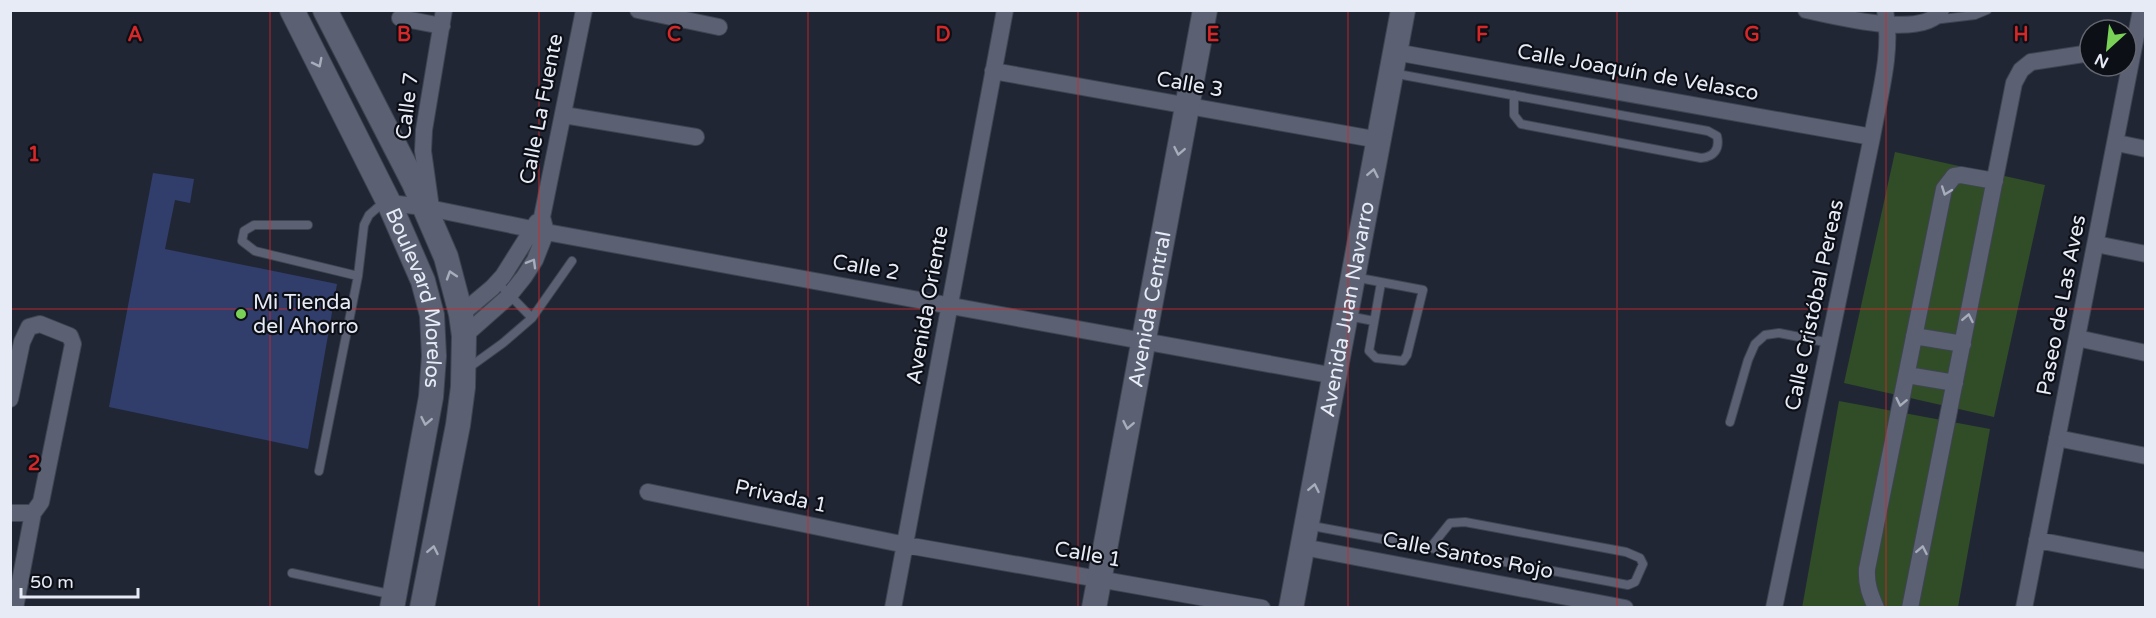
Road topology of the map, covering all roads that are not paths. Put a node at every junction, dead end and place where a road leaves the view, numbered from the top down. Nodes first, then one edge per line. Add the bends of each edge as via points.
1 (292, 10) edge
2 (325, 10) edge
3 (584, 10) edge
4 (638, 10) edge
5 (1005, 10) edge
6 (1205, 10) edge
7 (1403, 10) edge
8 (1987, 10) edge
9 (2142, 10) edge
10 (1813, 11) edge
11 (1937, 15) edge
12 (400, 18) dead end
13 (443, 18) edge
14 (1887, 18) edge
15 (719, 27) dead end
16 (2138, 31) edge
17 (2078, 55) edge
18 (1393, 63) junction
19 (993, 71) junction
20 (2129, 78) edge
21 (1514, 95) junction
22 (1187, 107) junction
23 (564, 115) junction
24 (696, 137) dead end
25 (1872, 137) junction
26 (1378, 141) junction
27 (2116, 143) junction
28 (2145, 149) edge
29 (1995, 181) junction
30 (389, 203) junction
31 (428, 208) junction
32 (308, 225) dead end
33 (540, 226) junction
34 (2096, 244) junction
35 (2145, 254) edge
36 (572, 261) dead end
37 (358, 276) junction
38 (1353, 277) junction
39 (497, 282) junction
40 (1381, 283) junction
41 (510, 293) junction
42 (950, 305) junction
43 (1346, 316) junction
44 (532, 318) junction
45 (1374, 321) junction
46 (462, 325) junction
47 (1914, 336) junction
48 (2078, 338) junction
49 (1144, 340) junction
50 (1830, 343) junction
51 (1963, 345) junction
52 (2145, 353) edge
53 (463, 371) junction
54 (1906, 375) junction
55 (1335, 376) junction
56 (1955, 383) junction
57 (10, 399) edge
58 (1730, 422) dead end
59 (2057, 438) junction
60 (2145, 456) edge
61 (319, 471) dead end
62 (648, 492) dead end
63 (10, 513) edge
64 (33, 513) junction
65 (1305, 536) junction
66 (2037, 540) junction
67 (906, 545) junction
68 (1430, 548) junction
69 (2145, 561) edge
70 (292, 573) dead end
71 (1099, 579) junction
72 (393, 601) edge
73 (15, 608) edge
74 (422, 608) edge
75 (894, 608) edge
76 (1094, 608) edge
77 (1262, 608) edge
78 (1292, 608) edge
79 (1625, 608) edge
80 (1774, 608) edge
81 (1876, 608) edge
82 (1910, 608) edge
83 (2025, 608) edge

1 -> 30 street, Boulevard Morelos
2 - 31 street, Boulevard Morelos
3 - 23 street, Calle La Fuente
4 - 15 street
5 - 19 street, Avenida Oriente
6 - 22 street, Avenida Central
7 - 18 street, Avenida Juan Navarro
8 - 11 lane via 1975,15
9 - 16 street, Paseo de Las Aves
10 - 14 street
11 - 14 street via 1925,23
12 - 13 street
13 - 31 street, Calle 7 via 423,130
14 - 25 street, Calle Cristóbal Pereas via 1885,58
17 - 29 street via 2037,60 2022,70 2014,83
18 - 21 lane
18 - 25 street, Calle Joaquín de Velasco
18 - 26 street, Avenida Juan Navarro
19 - 22 street, Calle 3
19 - 42 street, Avenida Oriente
20 - 27 street, Paseo de Las Aves
21 - 21 lane via 1708,131 1717,136 1716,151 1701,158 1521,124 1514,115
22 - 26 street, Calle 3
22 -> 49 street, Avenida Central
23 - 24 street
23 - 33 street, Calle La Fuente
25 - 50 street, Calle Cristóbal Pereas
38 -> 26 street, Avenida Juan Navarro
27 - 28 street
27 - 34 street, Paseo de Las Aves
29 -> 47 street via 1954,176 1944,189
51 -> 29 street
30 - 31 street, Calle 2
30 - 37 lane via 369,215 364,225
30 -> 72 street, Boulevard Morelos via 423,281 432,315 434,356 431,397
31 - 33 street, Calle 2
46 -> 31 street, Boulevard Morelos via 446,257
32 - 37 lane via 254,225 244,231 242,241 255,251
33 - 39 street, Calle La Fuente
41 -> 33 street, Calle La Fuente via 535,260
33 - 42 street, Calle 2
34 - 35 street
34 - 48 street, Paseo de Las Aves
36 - 44 lane
37 - 61 lane
38 - 40 lane
38 - 43 street, Avenida Juan Navarro
39 - 41 lane
39 - 46 street, Calle La Fuente
40 - 45 lane
40 - 45 lane via 1423,290 1406,359 1400,362 1370,355
41 - 44 lane
41 - 46 street, Calle La Fuente
42 - 49 street, Calle 2
42 - 67 street, Avenida Oriente
43 - 45 lane
43 - 55 street, Avenida Juan Navarro
44 - 53 lane
46 - 53 street, Boulevard Morelos
47 - 51 street
47 - 54 street
48 - 52 street
48 - 59 street, Paseo de Las Aves
49 - 55 street, Calle 2
49 -> 71 street, Avenida Central
50 - 58 lane via 1779,333 1765,335 1755,344 1748,360
50 - 80 street, Calle Cristóbal Pereas
51 - 56 street
74 -> 53 street, Boulevard Morelos via 458,425
54 - 56 street
54 -> 81 street via 1867,569 1866,581
65 -> 55 street, Avenida Juan Navarro
82 -> 56 street
57 - 64 street via 29,327 39,324 70,336 73,344 44,492
59 - 60 street
59 - 66 street, Paseo de Las Aves
62 - 67 street, Privada 1
63 - 64 street
64 - 73 street
65 - 68 lane
65 - 78 street, Avenida Juan Navarro
65 - 79 street, Calle Santos Rojo
66 - 69 street
66 - 83 street, Paseo de Las Aves
67 - 71 street, Calle 1
67 - 75 street, Avenida Oriente
68 - 68 lane via 1628,585 1635,582 1643,564 1640,558 1626,552 1465,522 1450,524
70 - 72 lane
71 - 76 street, Avenida Central
71 - 77 street, Calle 1

